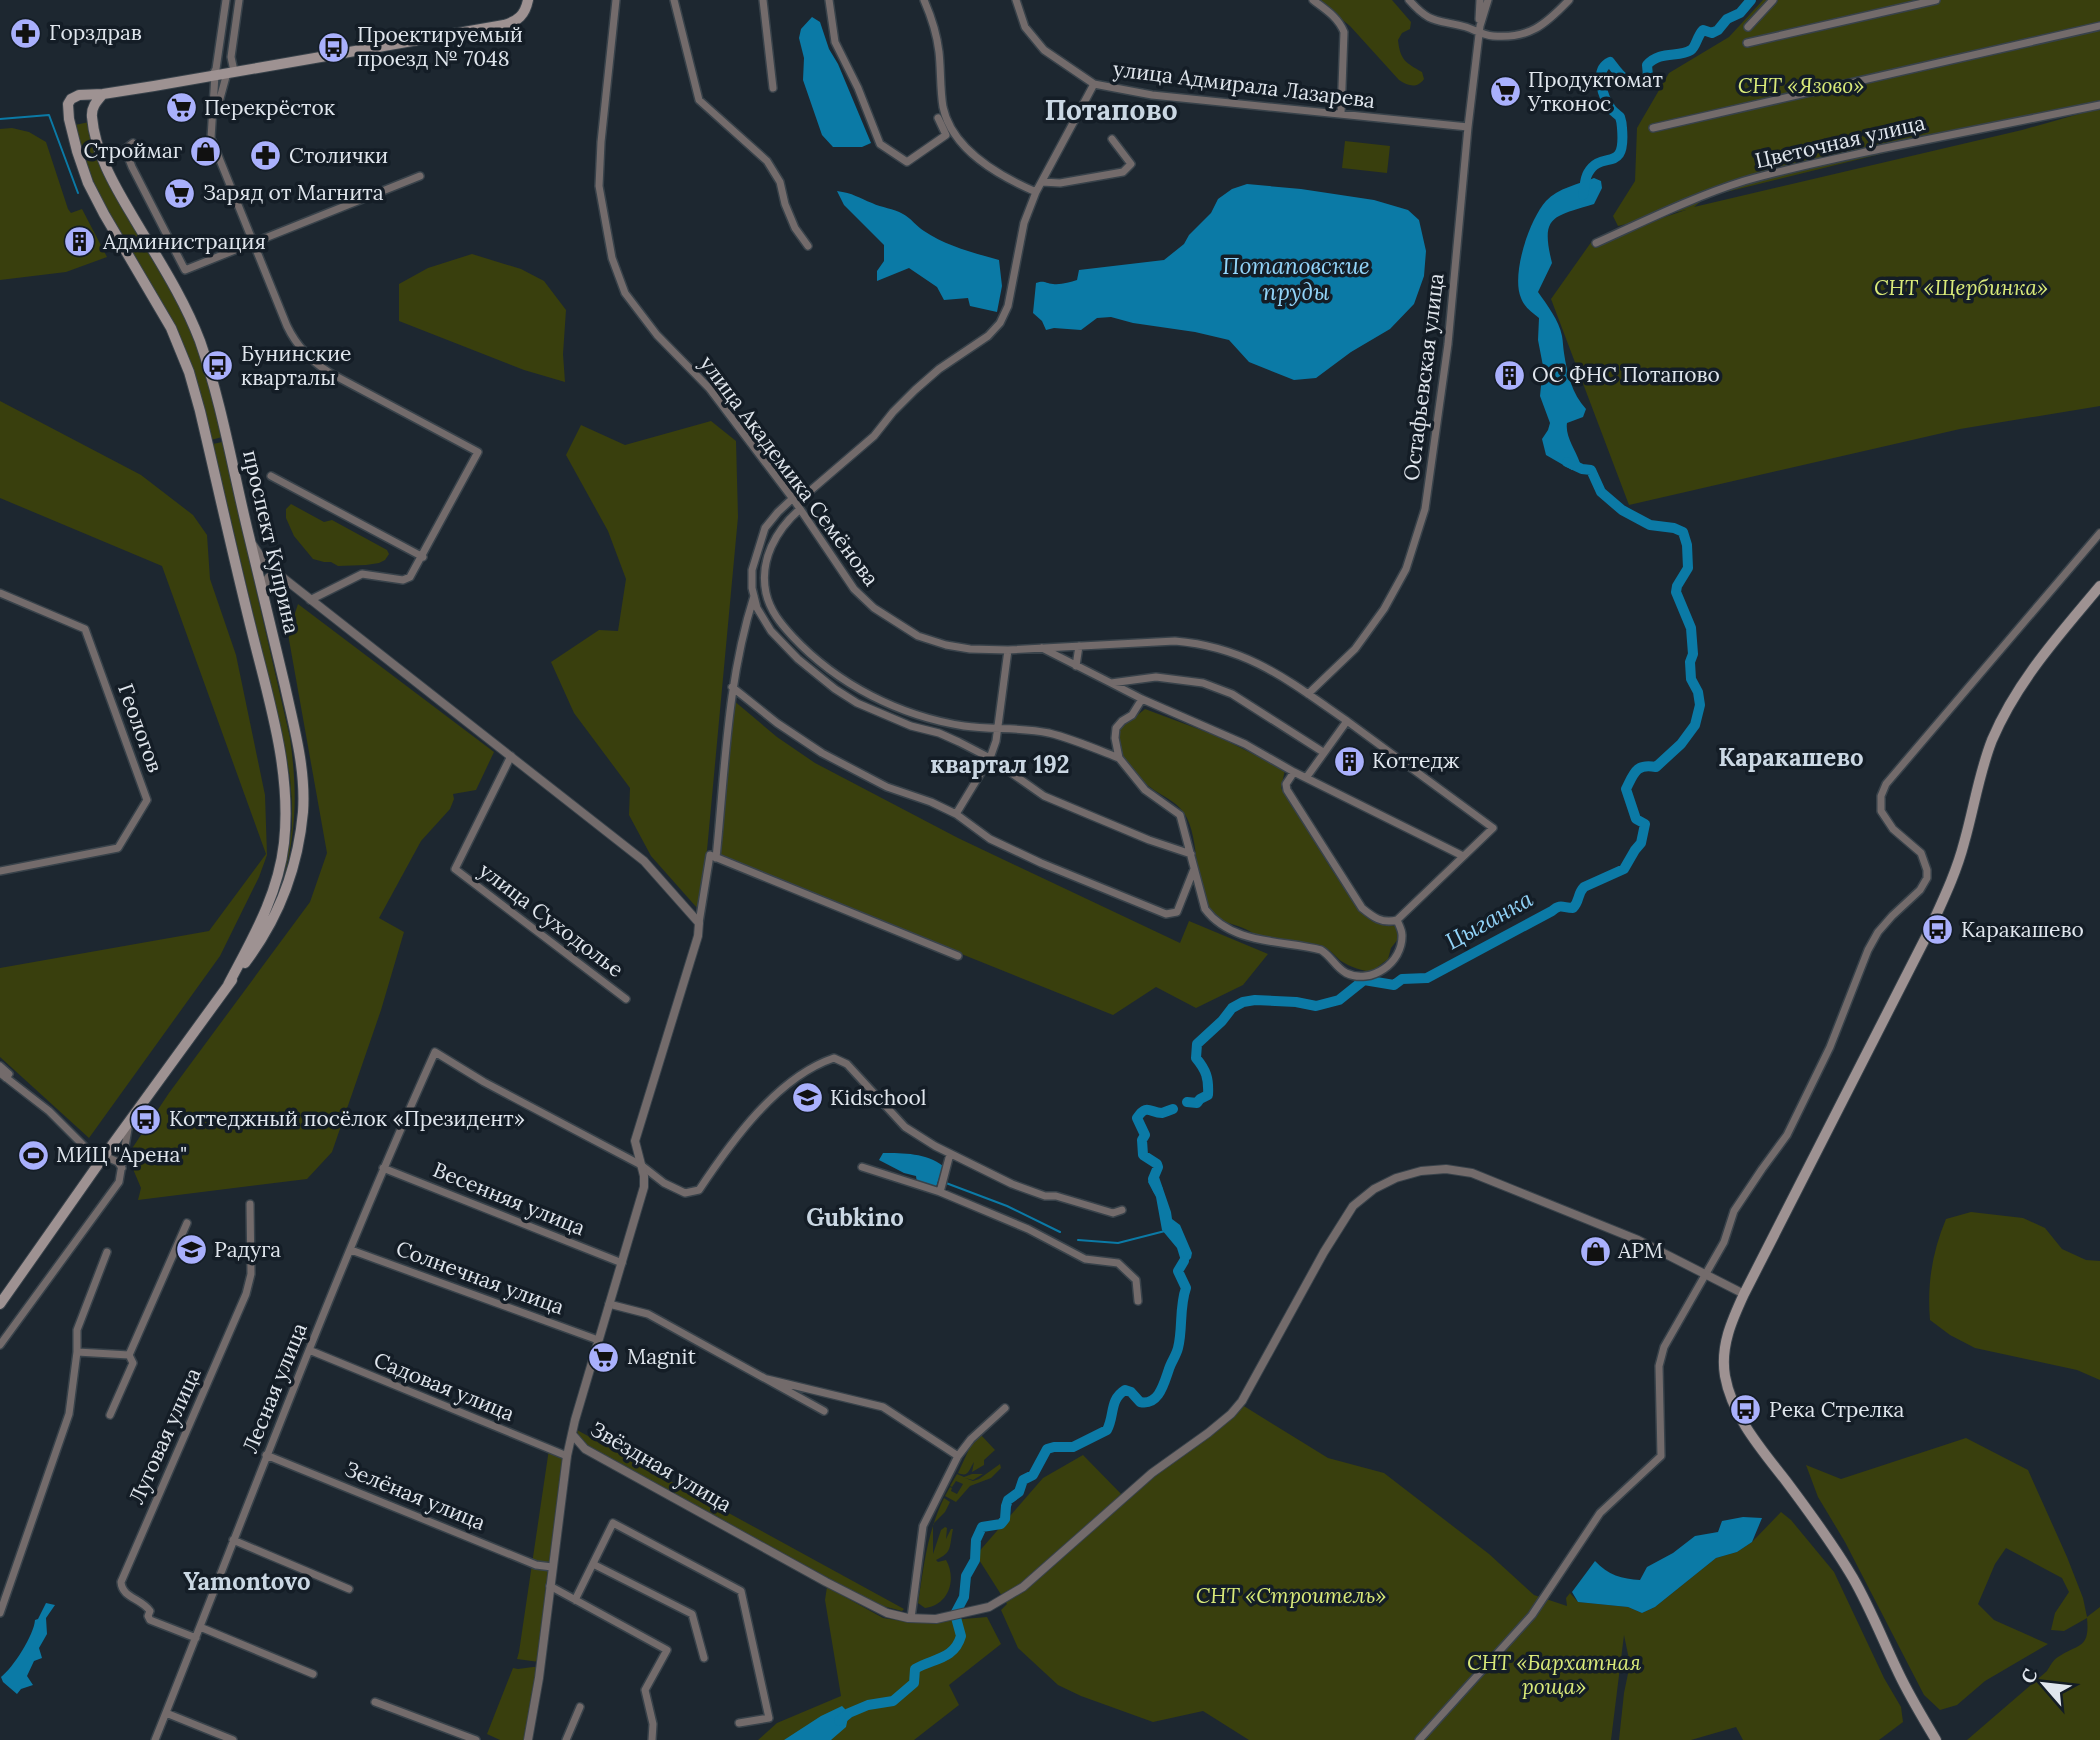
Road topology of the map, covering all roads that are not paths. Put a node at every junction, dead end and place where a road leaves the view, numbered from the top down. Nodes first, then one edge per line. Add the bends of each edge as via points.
1 (226, 0) edge
2 (239, 0) edge
3 (528, 0) edge
4 (616, 0) edge
5 (674, 0) edge
6 (764, 0) edge
7 (829, 0) edge
8 (924, 0) edge
9 (1016, 0) edge
10 (1313, 0) edge
11 (1409, 0) edge
12 (1480, 0) edge
13 (1488, 0) edge
14 (1569, 0) edge
15 (1773, 0) edge
16 (1937, 0) edge
17 (2100, 26) edge
18 (1748, 27) dead end
19 (1480, 29) junction
20 (1747, 43) dead end
21 (230, 72) junction
22 (214, 75) junction
23 (1094, 85) junction
24 (773, 88) dead end
25 (103, 94) junction
26 (76, 96) junction
27 (2100, 105) edge
28 (1341, 114) junction
29 (92, 116) junction
30 (938, 118) dead end
31 (1468, 127) junction
32 (1653, 128) dead end
33 (211, 130) junction
34 (1112, 139) dead end
35 (133, 143) dead end
36 (420, 176) dead end
37 (1042, 182) junction
38 (1036, 192) junction
39 (253, 243) junction
40 (1596, 243) dead end
41 (808, 246) dead end
42 (271, 477) dead end
43 (796, 503) junction
44 (2100, 533) edge
45 (249, 536) junction
46 (423, 557) junction
47 (282, 577) junction
48 (2100, 586) edge
49 (0, 593) edge
50 (263, 593) junction
51 (754, 595) junction
52 (310, 600) junction
53 (1079, 646) junction
54 (1042, 648) junction
55 (1008, 650) junction
56 (1076, 666) junction
57 (1111, 682) junction
58 (732, 687) junction
59 (1308, 694) junction
60 (1142, 699) junction
61 (1347, 721) junction
62 (998, 730) junction
63 (1324, 752) junction
64 (511, 756) junction
65 (990, 758) junction
66 (1119, 758) junction
67 (1294, 772) junction
68 (1306, 778) junction
69 (956, 814) junction
70 (1191, 854) junction
71 (1463, 856) junction
72 (716, 858) junction
73 (1194, 869) junction
74 (0, 871) edge
75 (1396, 920) junction
76 (699, 923) junction
77 (958, 956) dead end
78 (228, 985) junction
79 (626, 999) dead end
80 (0, 1066) edge
81 (3, 1075) edge
82 (129, 1121) junction
83 (950, 1154) junction
84 (104, 1156) junction
85 (641, 1165) junction
86 (862, 1167) dead end
87 (122, 1168) junction
88 (383, 1168) junction
89 (664, 1183) junction
90 (644, 1187) junction
91 (940, 1192) junction
92 (250, 1204) dead end
93 (1122, 1210) dead end
94 (187, 1223) dead end
95 (351, 1250) junction
96 (107, 1252) dead end
97 (622, 1263) junction
98 (1706, 1273) junction
99 (1744, 1294) junction
100 (1138, 1301) dead end
101 (0, 1304) edge
102 (609, 1304) junction
103 (598, 1340) junction
104 (0, 1345) edge
105 (309, 1350) junction
106 (77, 1352) junction
107 (129, 1355) junction
108 (767, 1379) junction
109 (1005, 1408) dead end
110 (824, 1411) dead end
111 (110, 1415) dead end
112 (572, 1434) junction
113 (585, 1448) junction
114 (266, 1455) junction
115 (958, 1456) junction
116 (567, 1457) junction
117 (233, 1541) junction
118 (593, 1564) junction
119 (552, 1567) junction
120 (550, 1586) junction
121 (349, 1589) dead end
122 (575, 1600) junction
123 (0, 1613) edge
124 (911, 1618) junction
125 (200, 1627) junction
126 (195, 1638) junction
127 (704, 1658) dead end
128 (313, 1674) dead end
129 (375, 1702) dead end
130 (580, 1707) dead end
131 (166, 1713) junction
132 (738, 1723) dead end
133 (155, 1740) edge
134 (233, 1740) edge
135 (476, 1740) edge
136 (528, 1740) edge
137 (566, 1740) edge
138 (652, 1740) edge
139 (1419, 1740) edge
140 (1936, 1740) edge

1 - 22 street
2 - 21 street
3 - 21 main road via 520,18 504,25
4 - 43 street, улица Академика Семёнова via 599,186 612,258 633,304 709,388
5 - 41 street via 699,100 766,161 780,182 795,228
6 - 24 street
7 - 30 street via 835,41 880,144 907,162 946,135
8 - 38 street via 939,50 943,108 952,131 961,145 990,167
9 - 23 street, улица Адмирала Лазарева via 1025,27 1044,50
10 - 28 street via 1335,16 1344,32
11 - 19 street via 1425,17
12 - 19 street, Остафьевская улица
13 - 19 street, Остафьевская улица
14 - 19 street via 1550,20 1524,34 1493,36
15 - 18 street
16 - 20 street
17 - 32 street
19 - 31 street, Остафьевская улица
21 - 22 main road
21 - 33 street
22 - 25 main road
22 - 33 street
23 - 28 street, улица Адмирала Лазарева via 1152,96
23 - 37 street
25 - 26 main road
25 - 29 main road
26 - 29 street, проспект Куприна via 87,101
26 - 78 main road, проспект Куприна via 68,104 70,123 88,184 168,322 189,372 277,736 286,806 278,876 269,906
27 - 40 street, Цветочная улица via 1802,165 1695,199
28 - 31 street, улица Адмирала Лазарева
29 - 45 main road, проспект Куприна via 108,172 200,342
31 - 59 street, Остафьевская улица via 1448,344 1424,509 1406,569 1384,609 1355,649
33 - 39 street
34 - 37 street via 1131,164 1122,172
35 - 39 street via 125,149 132,167 185,270
36 - 39 street
37 - 38 street
38 - 43 street via 1000,323 931,376 874,436
39 - 46 street via 287,327 311,360 478,452
42 - 46 street
43 - 51 street via 778,512 765,528 752,570
43 - 55 street, улица Академика Семёнова via 841,572 874,608 918,636 946,645
43 - 62 street via 776,534 765,571 768,603 781,624 806,650 863,692 915,714
44 - 98 street via 1886,785 1881,811 1893,830 1921,853 1927,878 1878,932 1787,1135 1734,1211 1724,1242
45 - 47 street via 263,560
45 - 50 main road, проспект Куприна
46 - 52 street via 406,580 362,574
47 - 50 street via 269,577
47 - 52 street
48 - 99 main road via 2012,698 1989,750 1947,891
49 - 74 street, Геологов via 86,629 147,800 118,848
50 - 78 main road, проспект Куприна via 298,740 303,809 299,848 278,910
51 - 58 street
51 - 65 street via 771,631 835,689 857,703 939,733
52 - 64 street
53 - 54 street, улица Академика Семёнова
53 - 56 street
53 - 59 street, улица Академика Семёнова via 1199,643 1270,668
54 - 55 street, улица Академика Семёнова
54 - 56 street
55 - 62 street
56 - 57 street
57 - 60 street
57 - 63 street via 1156,677 1203,683 1232,694
58 - 69 street via 822,753 887,787
58 - 72 street
59 - 61 street, улица Академика Семёнова
60 - 66 street via 1116,728
60 - 67 street via 1245,744
61 - 63 street
61 - 71 street, улица Академика Семёнова via 1493,828
62 - 65 street
62 - 66 street via 1047,733
63 - 68 street
64 - 76 street via 645,861
64 - 79 street, улица Суходолье via 455,869
65 - 69 street
65 - 70 street via 1044,796
66 - 70 street via 1145,790 1181,815
67 - 68 street
67 - 75 street via 1287,790 1362,908 1380,920
68 - 71 street
69 - 73 street via 990,839 1031,859 1166,914 1177,912
70 - 73 street
71 - 75 street
72 - 76 street via 710,855
72 - 77 street
73 - 75 street via 1205,909 1213,919 1262,941 1321,950 1349,974 1383,971 1394,960 1402,933
76 - 85 street via 639,1123 635,1141
78 - 82 main road, проспект Куприна
80 - 81 street via 9,1074
81 - 84 street via 86,1148
82 - 84 main road, проспект Куприна
82 - 87 street
83 - 89 street via 905,1127 847,1064 834,1058 800,1075 761,1109 732,1140 699,1189 685,1193
83 - 91 street
83 - 93 street via 1045,1196 1113,1213
84 - 87 street
84 - 101 main road, проспект Куприна
85 - 88 street, Лесная улица via 435,1052
85 - 89 street
85 - 90 street
86 - 91 street
87 - 104 street via 115,1188
88 - 95 street, Лесная улица
88 - 97 street, Весенняя улица
89 - 90 street
90 - 97 street
91 - 100 street via 1086,1259 1118,1263 1136,1280
92 - 126 street, Луговая улица via 251,1274 246,1294 121,1581 124,1593 150,1611 150,1620
94 - 107 street
95 - 103 street, Солнечная улица
95 - 105 street, Лесная улица
96 - 106 street via 77,1330
97 - 102 street
98 - 99 street, Звёздная улица
98 - 124 street, Звёздная улица via 1638,1240 1472,1173 1446,1169 1396,1178 1353,1206 1231,1414 1152,1473 1023,1587 989,1607 936,1619
98 - 139 street via 1664,1347 1659,1366 1661,1456 1600,1513 1532,1615
99 - 140 main road via 1724,1350 1729,1390 1756,1441 1853,1578
102 - 103 street
102 - 108 street via 648,1314
103 - 112 street
105 - 114 street, Лесная улица
105 - 116 street, Садовая улица
106 - 107 street
106 - 123 street via 69,1414
107 - 111 street via 133,1363
108 - 110 street
108 - 115 street via 883,1407
109 - 115 street
112 - 113 street, Звёздная улица
112 - 116 street, Звёздная улица
113 - 116 street
113 - 124 street, Звёздная улица via 826,1582 887,1613
114 - 117 street, Лесная улица
114 - 119 street, Зелёная улица
115 - 124 street via 923,1526
116 - 119 street, Звёздная улица
117 - 121 street
117 - 125 street, Лесная улица
118 - 122 street
118 - 127 street via 692,1614
118 - 132 street via 613,1523 741,1591 769,1718
119 - 120 street, Звёздная улица
120 - 122 street
120 - 136 street, Звёздная улица
122 - 138 street via 667,1650 645,1690
125 - 126 street, Лесная улица
125 - 128 street
126 - 131 street, Лесная улица
129 - 135 street
130 - 137 street
131 - 133 street, Лесная улица
131 - 134 street

